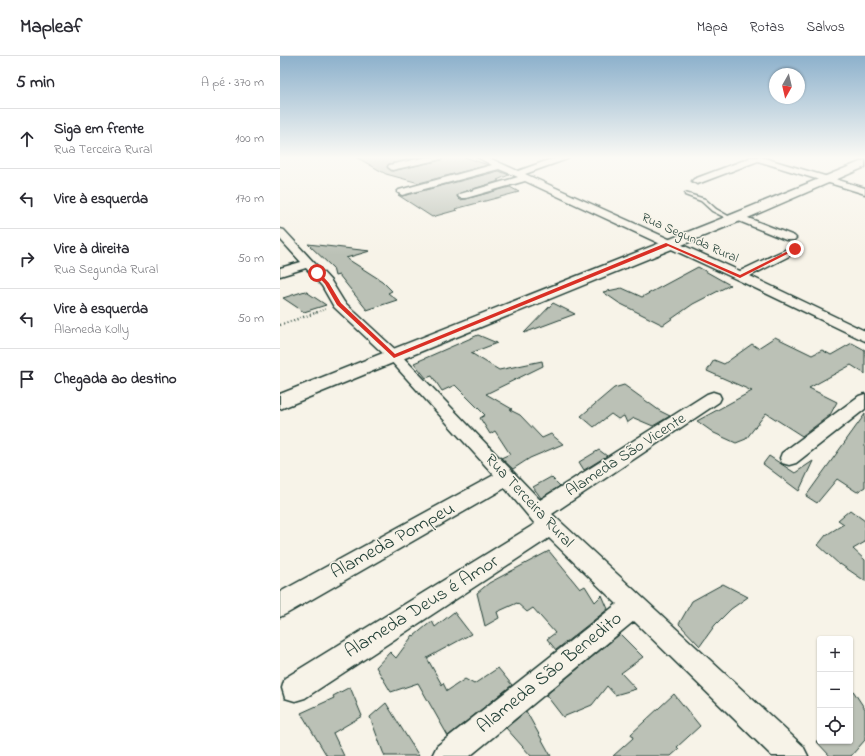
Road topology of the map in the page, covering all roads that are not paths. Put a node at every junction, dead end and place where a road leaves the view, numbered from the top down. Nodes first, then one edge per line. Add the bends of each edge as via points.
1 (411, 190) edge
2 (481, 190) edge
3 (551, 190) edge
4 (801, 190) edge
5 (402, 192) dead end
6 (687, 194) dead end
7 (463, 196) dead end
8 (733, 218) junction
9 (280, 232) edge
10 (790, 238) dead end
11 (668, 244) junction
12 (795, 249) dead end
13 (309, 264) junction
14 (280, 272) edge
15 (740, 276) junction
16 (865, 338) edge
17 (394, 356) junction
18 (713, 398) dead end
19 (865, 400) edge
20 (280, 402) edge
21 (789, 458) dead end
22 (507, 477) junction
23 (544, 519) junction
24 (280, 605) edge
25 (635, 605) junction
26 (295, 688) dead end
27 (447, 756) edge
28 (793, 756) edge

1 - 5 street
2 - 7 street
3 - 11 street, Rua Segunda Rural
4 - 8 street
6 - 8 lane via 704,200 714,210
8 - 10 street
8 - 11 street
9 - 13 street, Rua Terceira Rural
11 - 15 street, Rua Segunda Rural
11 - 17 street
12 - 15 street
13 - 14 street
13 - 17 street, Rua Terceira Rural via 327,284 339,304
15 - 16 street, Rua Segunda Rural
17 - 20 street
17 - 22 street, Rua Terceira Rural
18 - 23 street, Alameda São Vicente
19 - 21 street
22 - 23 street, Rua Terceira Rural
22 - 24 street, Alameda Pompeu
23 - 25 street, Rua Terceira Rural
23 - 26 street, Alameda Deus é Amor
25 - 27 street, Alameda São Benedito
25 - 28 street, Rua Terceira Rural via 741,712

